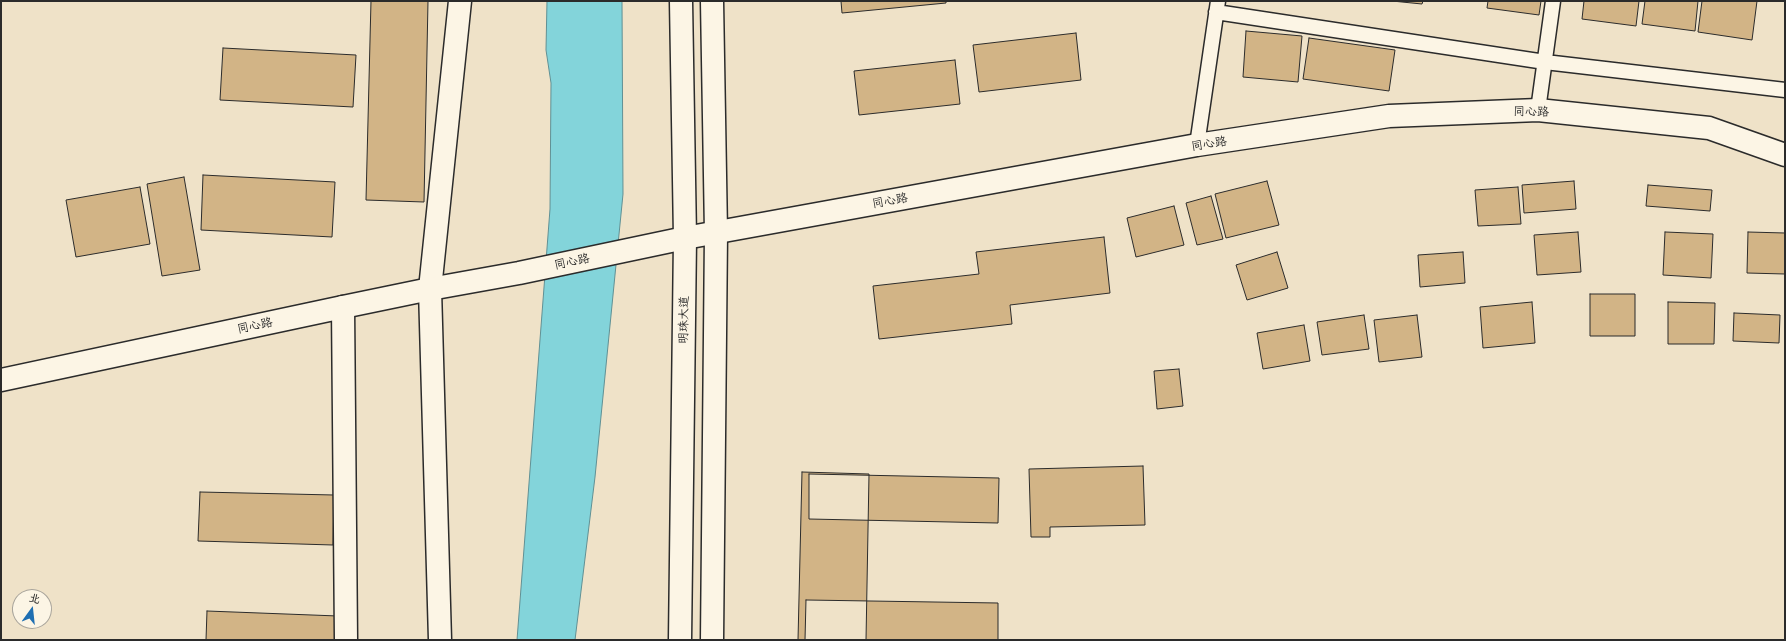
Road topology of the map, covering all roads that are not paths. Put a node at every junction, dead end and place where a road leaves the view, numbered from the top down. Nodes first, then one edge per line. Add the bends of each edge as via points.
1 (460, 1) edge
2 (681, 1) edge
3 (712, 1) edge
4 (1553, 1) edge
5 (1217, 7) edge
6 (1545, 62) junction
7 (1785, 90) edge
8 (1538, 110) junction
9 (1197, 145) junction
10 (1785, 155) edge
11 (716, 233) junction
12 (685, 238) junction
13 (430, 289) junction
14 (343, 307) junction
15 (1, 380) edge
16 (346, 640) edge
17 (440, 640) edge
18 (680, 640) edge
19 (712, 640) edge

1 - 13 street
2 - 12 street, 明珠大道
3 - 11 street
4 - 6 lane
5 - 6 lane
5 - 9 lane
6 - 7 lane
6 - 8 lane
8 - 9 street, 同心路 via 1390,116
8 - 10 street, 同心路 via 1709,128
9 - 11 street, 同心路
11 - 12 street, 同心路
11 - 19 street
12 - 13 street, 同心路
12 - 18 street, 明珠大道
13 - 14 street, 同心路
13 - 17 street
14 - 15 street, 同心路
14 - 16 street

